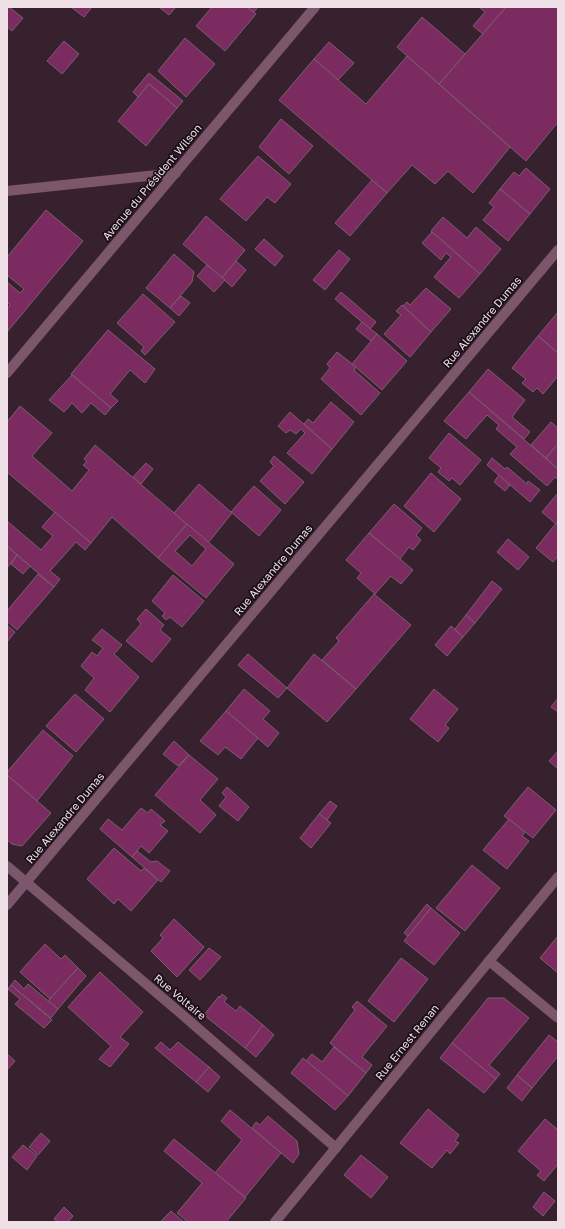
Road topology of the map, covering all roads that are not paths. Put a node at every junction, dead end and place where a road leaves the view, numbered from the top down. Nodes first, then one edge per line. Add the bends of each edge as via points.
1 (316, 7) edge
2 (176, 173) junction
3 (7, 190) edge
4 (558, 250) edge
5 (7, 373) edge
6 (7, 866) edge
7 (558, 877) edge
8 (26, 883) junction
9 (7, 905) edge
10 (489, 961) junction
11 (558, 1018) edge
12 (336, 1148) junction
13 (275, 1222) edge

1 - 2 street, Avenue du Président Wilson
2 - 3 street
2 - 5 street, Avenue du Président Wilson
4 - 8 street, Rue Alexandre Dumas
6 - 8 street, Rue Voltaire
7 - 10 street, Rue Ernest Renan
8 - 9 street, Rue Alexandre Dumas
8 - 12 street, Rue Voltaire
10 - 11 street
10 - 12 street, Rue Ernest Renan
12 - 13 street, Rue Ernest Renan

